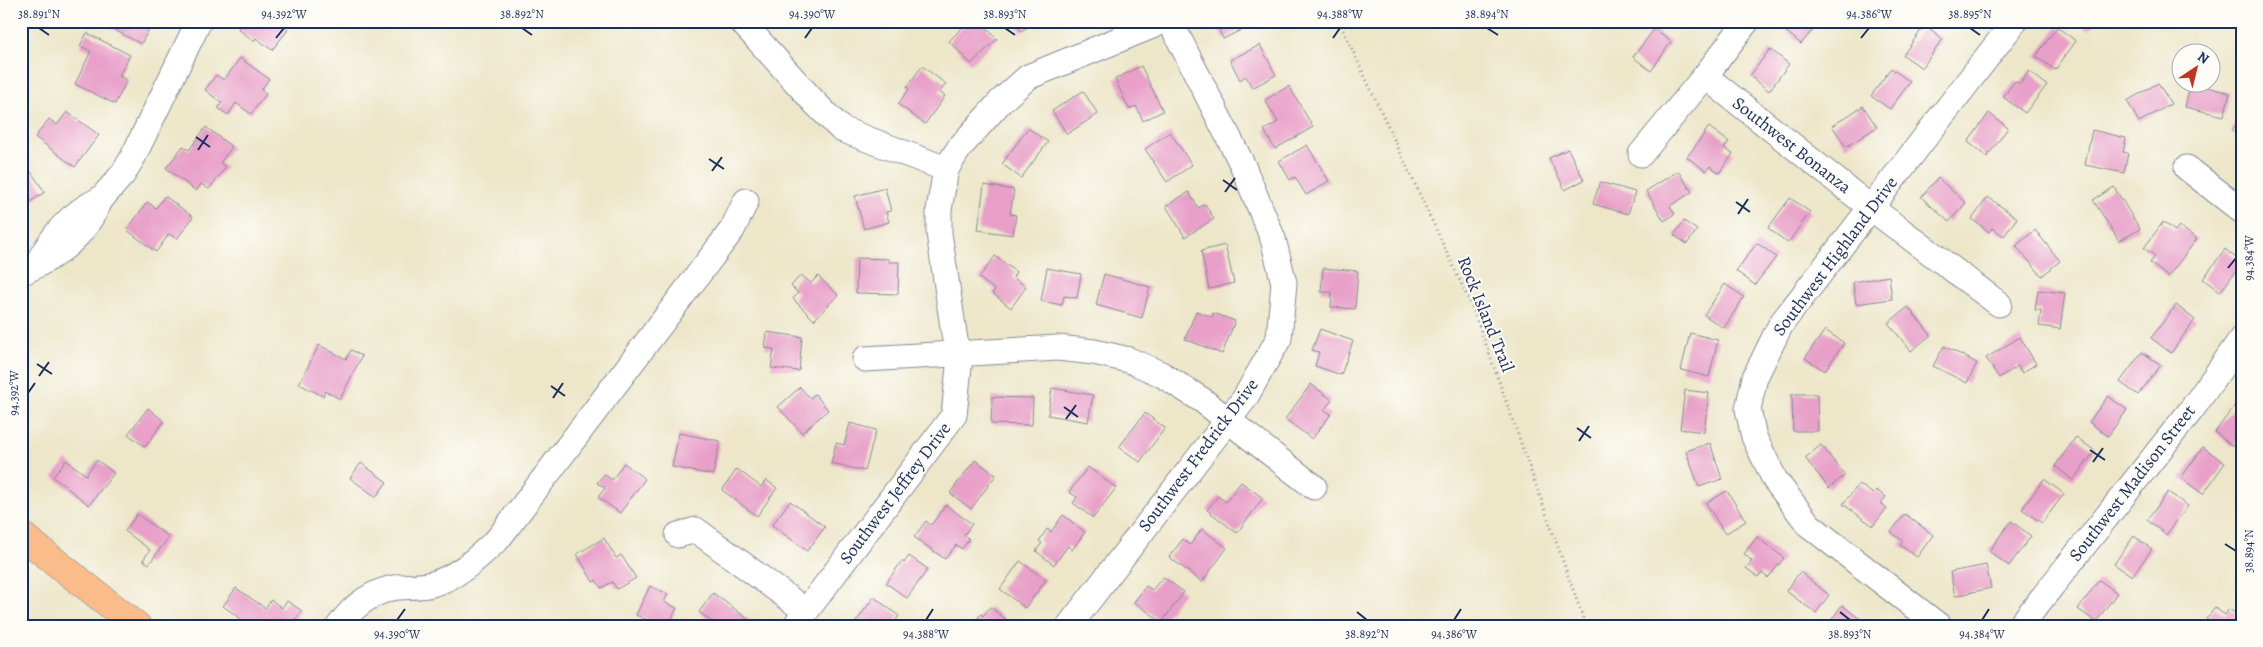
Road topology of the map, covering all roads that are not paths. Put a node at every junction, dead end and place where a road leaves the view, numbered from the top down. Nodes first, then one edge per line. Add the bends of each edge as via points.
1 (199, 21) edge
2 (741, 21) edge
3 (1164, 21) edge
4 (1170, 21) edge
5 (1747, 21) edge
6 (2015, 21) edge
7 (1705, 76) junction
8 (1641, 154) dead end
9 (2187, 168) dead end
10 (946, 169) junction
11 (746, 201) dead end
12 (1871, 208) junction
13 (2242, 211) edge
14 (29, 269) edge
15 (1998, 304) dead end
16 (2242, 338) edge
17 (957, 353) junction
18 (865, 359) dead end
19 (1228, 420) junction
20 (1314, 487) dead end
21 (21, 534) edge
22 (678, 535) dead end
23 (801, 618) edge
24 (137, 626) edge
25 (339, 626) edge
26 (1069, 626) edge
27 (1939, 626) edge
28 (2020, 626) edge

1 - 14 street via 123,174 68,246 55,257
2 - 10 street via 841,129
3 - 10 street, Southwest Jeffrey Drive via 1028,77 1001,101 960,147
4 - 19 street, Southwest Fredrick Drive via 1242,164 1273,239 1284,283 1279,338 1245,398
5 - 7 street
6 - 12 street, Southwest Highland Drive
7 - 8 street
7 - 12 street, Southwest Bonanza
9 - 13 street
10 - 17 street, Southwest Jeffrey Drive via 939,210 939,233
11 - 25 street via 732,230 498,539 464,570 433,584 396,588 368,598 349,612
12 - 15 street, Southwest Bonanza
12 - 27 street, Southwest Highland Drive via 1780,324 1755,377 1748,409 1754,437 1775,480 1809,525
16 - 28 street, Southwest Madison Street via 2192,409
17 - 18 street
17 - 19 street via 1058,348 1129,360 1161,374
17 - 23 street, Southwest Jeffrey Drive via 959,367 954,415
19 - 20 street
19 - 26 street, Southwest Fredrick Drive
21 - 24 main road
22 - 23 street via 696,530

